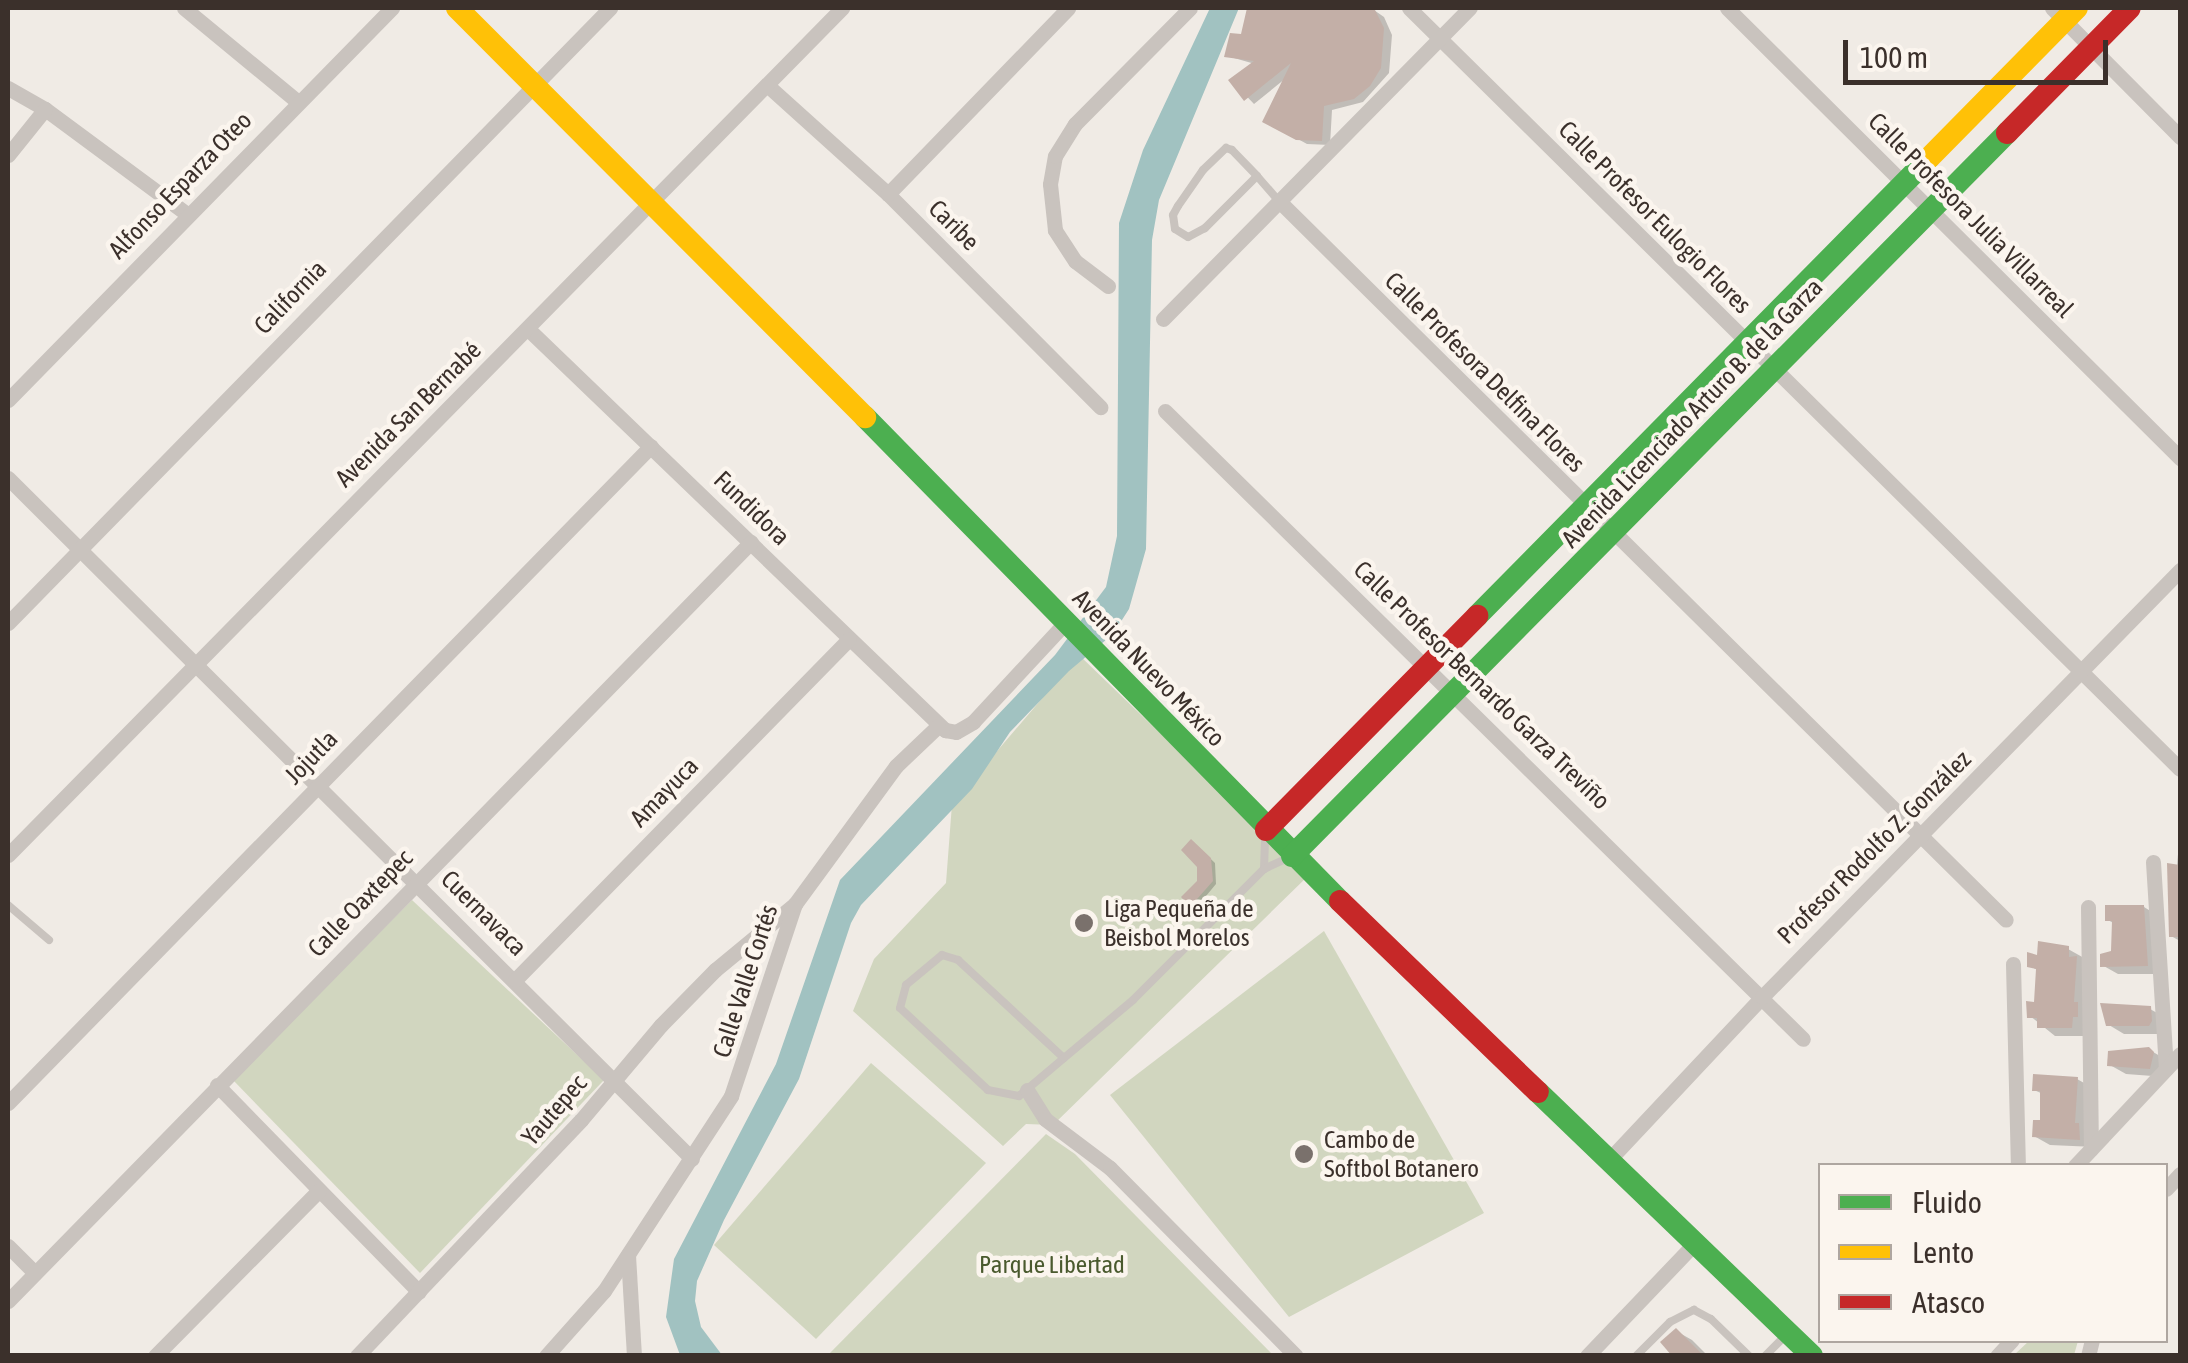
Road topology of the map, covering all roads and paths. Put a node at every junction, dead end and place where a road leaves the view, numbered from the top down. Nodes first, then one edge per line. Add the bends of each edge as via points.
1 (184, 8) edge
2 (392, 8) edge
3 (457, 8) edge
4 (610, 8) edge
5 (842, 8) edge
6 (1068, 8) edge
7 (1190, 8) edge
8 (1408, 8) edge
9 (1470, 8) edge
10 (1728, 8) edge
11 (2130, 8) edge
12 (2064, 12) edge
13 (1440, 38) junction
14 (2090, 48) junction
15 (534, 84) junction
16 (767, 85) junction
17 (8, 88) edge
18 (297, 101) junction
19 (45, 109) junction
20 (2180, 137) edge
21 (8, 155) edge
22 (1257, 176) junction
23 (1904, 184) junction
24 (888, 194) junction
25 (653, 200) junction
26 (1279, 201) junction
27 (1930, 208) junction
28 (187, 214) junction
29 (1108, 286) dead end
30 (1163, 319) dead end
31 (528, 329) junction
32 (1748, 344) junction
33 (1774, 370) junction
34 (8, 400) edge
35 (1100, 407) dead end
36 (1166, 411) dead end
37 (652, 446) junction
38 (2180, 458) edge
39 (8, 478) edge
40 (1585, 507) junction
41 (1612, 535) junction
42 (751, 542) junction
43 (81, 548) junction
44 (2180, 570) edge
45 (8, 623) edge
46 (1068, 624) junction
47 (849, 639) junction
48 (197, 662) junction
49 (1427, 666) junction
50 (2081, 670) junction
51 (1454, 693) junction
52 (938, 726) junction
53 (2180, 769) edge
54 (320, 784) junction
55 (1266, 830) junction
56 (1920, 836) junction
57 (8, 855) edge
58 (1292, 856) junction
59 (2153, 862) dead end
60 (1264, 869) junction
61 (417, 881) junction
62 (795, 904) junction
63 (8, 905) edge
64 (2088, 907) dead end
65 (2006, 920) dead end
66 (49, 940) dead end
67 (2013, 964) dead end
68 (516, 980) junction
69 (1762, 996) junction
70 (1803, 1039) dead end
71 (2180, 1054) edge
72 (1064, 1058) junction
73 (2166, 1069) junction
74 (615, 1078) junction
75 (217, 1084) junction
76 (1027, 1090) junction
77 (8, 1104) edge
78 (2092, 1148) junction
79 (692, 1159) junction
80 (1607, 1162) junction
81 (2018, 1163) edge
82 (2078, 1163) edge
83 (319, 1190) junction
84 (1694, 1244) junction
85 (8, 1246) edge
86 (628, 1254) junction
87 (36, 1273) junction
88 (419, 1292) junction
89 (8, 1301) edge
90 (1788, 1333) junction
91 (156, 1356) edge
92 (357, 1356) edge
93 (546, 1356) edge
94 (634, 1356) edge
95 (1296, 1356) edge
96 (1587, 1356) edge
97 (1636, 1356) edge
98 (1749, 1356) edge
99 (1765, 1356) edge
100 (1812, 1356) edge

1 - 18 street
2 - 18 street, Alfonso Esparza Oteo
3 - 15 street, Avenida Nuevo México
4 - 15 street, California
5 - 16 street, Avenida San Bernabé
6 - 24 street
7 - 29 street via 1075,124 1055,156 1055,230 1076,261
8 - 13 street, Calle Profesor Eulogio Flores
9 - 13 street
10 - 23 street, Calle Profesora Julia Villarreal
11 - 14 street, Avenida Licenciado Arturo B. de la Garza
12 - 14 street
12 - 23 street, Avenida Licenciado Arturo B. de la Garza
13 - 26 street
13 - 32 street, Calle Profesor Eulogio Flores
14 - 20 street
14 - 27 street, Avenida Licenciado Arturo B. de la Garza
15 - 25 street, Avenida Nuevo México
15 - 43 street, California
16 - 24 street, Caribe
16 - 25 street, Avenida San Bernabé
17 - 19 street
18 - 28 street, Alfonso Esparza Oteo
19 - 21 street
19 - 28 street
22 - 22 lane, Calle Profesora Delfina Flores via 1232,150 1219,152 1173,215 1178,233 1205,228
22 - 26 lane, Calle Profesora Delfina Flores
23 - 27 street, Calle Profesora Julia Villarreal
23 - 32 street, Avenida Licenciado Arturo B. de la Garza
24 - 35 street, Caribe
25 - 31 street, Avenida San Bernabé
25 - 46 street, Avenida Nuevo México
26 - 30 street
26 - 40 street, Calle Profesora Delfina Flores
27 - 33 street, Avenida Licenciado Arturo B. de la Garza
27 - 38 street, Calle Profesora Julia Villarreal
28 - 34 street, Alfonso Esparza Oteo
31 - 37 street, Fundidora
31 - 48 street, Avenida San Bernabé
32 - 33 street, Calle Profesor Eulogio Flores
32 - 40 street, Avenida Licenciado Arturo B. de la Garza
33 - 41 street, Avenida Licenciado Arturo B. de la Garza
33 - 50 street, Calle Profesor Eulogio Flores
36 - 49 street, Calle Profesor Bernardo Garza Treviño
37 - 42 street, Fundidora
37 - 54 street, Jojutla
39 - 43 street, Cuernavaca
40 - 41 street, Calle Profesora Delfina Flores
40 - 49 street, Avenida Licenciado Arturo B. de la Garza
41 - 51 street, Avenida Licenciado Arturo B. de la Garza
41 - 56 street, Calle Profesora Delfina Flores
42 - 47 street, Fundidora
42 - 61 street, Calle Oaxtepec
43 - 45 street, California
43 - 48 street, Cuernavaca
44 - 50 street, Profesor Rodolfo Z. González
46 - 52 street, Calle Valle Cortés via 966,728 951,732
46 - 55 street, Avenida Nuevo México
47 - 52 street, Fundidora
47 - 68 street, Amayuca
48 - 54 street, Cuernavaca
48 - 57 street, Avenida San Bernabé
49 - 51 street, Calle Profesor Bernardo Garza Treviño
49 - 55 street, Avenida Licenciado Arturo B. de la Garza
50 - 53 street, Calle Profesor Eulogio Flores
50 - 56 street, Profesor Rodolfo Z. González
51 - 58 street, Avenida Licenciado Arturo B. de la Garza
51 - 69 street, Calle Profesor Bernardo Garza Treviño
52 - 62 street, Calle Valle Cortés via 896,766
54 - 61 street, Cuernavaca
54 - 77 street, Jojutla
55 - 58 street, Avenida Nuevo México
55 - 60 lane
56 - 65 street, Calle Profesora Delfina Flores
56 - 69 street, Profesor Rodolfo Z. González
58 - 60 lane
58 - 80 street, Avenida Nuevo México
59 - 73 street
60 - 72 lane via 1134,1000
61 - 68 street, Cuernavaca
61 - 75 street, Calle Oaxtepec
62 - 74 street, Yautepec via 715,970
62 - 79 street, Calle Valle Cortés via 745,1062
63 - 66 lane
64 - 78 street
67 - 81 street
68 - 74 street, Cuernavaca
69 - 70 street, Calle Profesor Bernardo Garza Treviño
69 - 80 street, Profesor Rodolfo Z. González
71 - 73 street
72 - 76 lane
72 - 76 lane via 958,960 934,959 906,985 899,1001 904,1016 988,1090 1013,1097
73 - 78 street
74 - 79 street, Cuernavaca
74 - 88 street, Yautepec
75 - 83 street
75 - 87 street, Calle Oaxtepec
76 - 95 street via 1045,1119 1110,1168
78 - 82 street
79 - 86 street, Calle Valle Cortés
80 - 84 street, Avenida Nuevo México
83 - 88 street
83 - 91 street
84 - 90 street, Avenida Nuevo México
84 - 96 street
85 - 87 street
86 - 93 street, Calle Valle Cortés
86 - 94 street
87 - 89 street, Calle Oaxtepec
88 - 92 street, Yautepec
90 - 99 lane
90 - 100 street, Avenida Nuevo México
97 - 98 lane via 1670,1322 1694,1310

